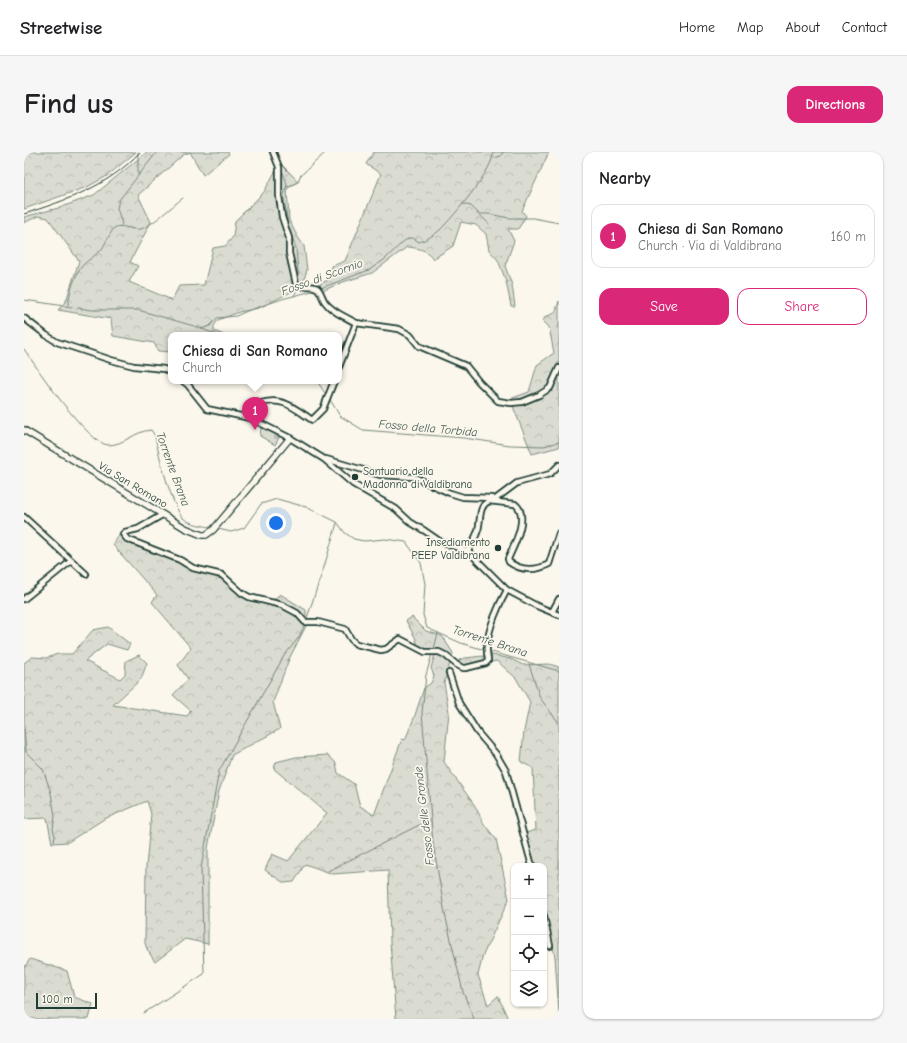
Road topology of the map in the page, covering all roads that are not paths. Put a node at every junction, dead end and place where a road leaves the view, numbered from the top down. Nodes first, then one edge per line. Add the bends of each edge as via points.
1 (273, 152) edge
2 (24, 318) edge
3 (356, 323) junction
4 (342, 359) edge
5 (559, 368) edge
6 (168, 371) edge
7 (186, 384) edge
8 (333, 384) edge
9 (250, 418) junction
10 (24, 430) edge
11 (290, 438) junction
12 (324, 459) junction
13 (559, 465) edge
14 (494, 500) junction
15 (162, 515) junction
16 (24, 517) edge
17 (559, 533) edge
18 (468, 551) junction
19 (71, 561) junction
20 (86, 574) dead end
21 (507, 590) junction
22 (24, 599) edge
23 (559, 599) edge
24 (552, 612) junction
25 (559, 614) edge
26 (449, 673) dead end
27 (531, 863) edge
28 (547, 931) edge
29 (550, 946) dead end

1 - 3 street via 279,167 282,217 289,238 289,253 296,284 300,287 318,289 325,302 335,311
2 - 6 street via 57,342 134,366 164,368
3 - 4 street
3 - 5 street via 399,329 410,335 420,346 466,366 498,401 522,402 539,395 550,388
7 - 9 street via 209,410
8 - 9 street via 323,409 312,420 287,404 269,401 258,404
9 - 11 street
10 - 15 street, Via San Romano
11 - 12 street
11 - 15 street, Via San Romano via 213,530 206,534 198,534
12 - 14 street via 380,475 414,477 462,497
12 - 18 street via 353,484 396,509 410,522 441,542
13 - 14 street via 550,474 517,483
14 - 17 street via 515,504 520,510 519,533 508,559 514,565 529,569 549,564
14 - 18 street via 486,502 482,507 478,530
15 - 21 street via 138,529 123,534 127,539 180,560 193,568 222,575 242,593 282,605 307,622 322,622 345,629 356,644 381,650 400,639 425,652 439,652 457,665 466,668 482,665 488,661 487,641
16 - 19 street
18 - 21 street
19 - 20 street
19 - 22 street
21 - 24 street
23 - 24 street
24 - 25 street
26 - 27 street via 459,703 506,771
28 - 29 street

